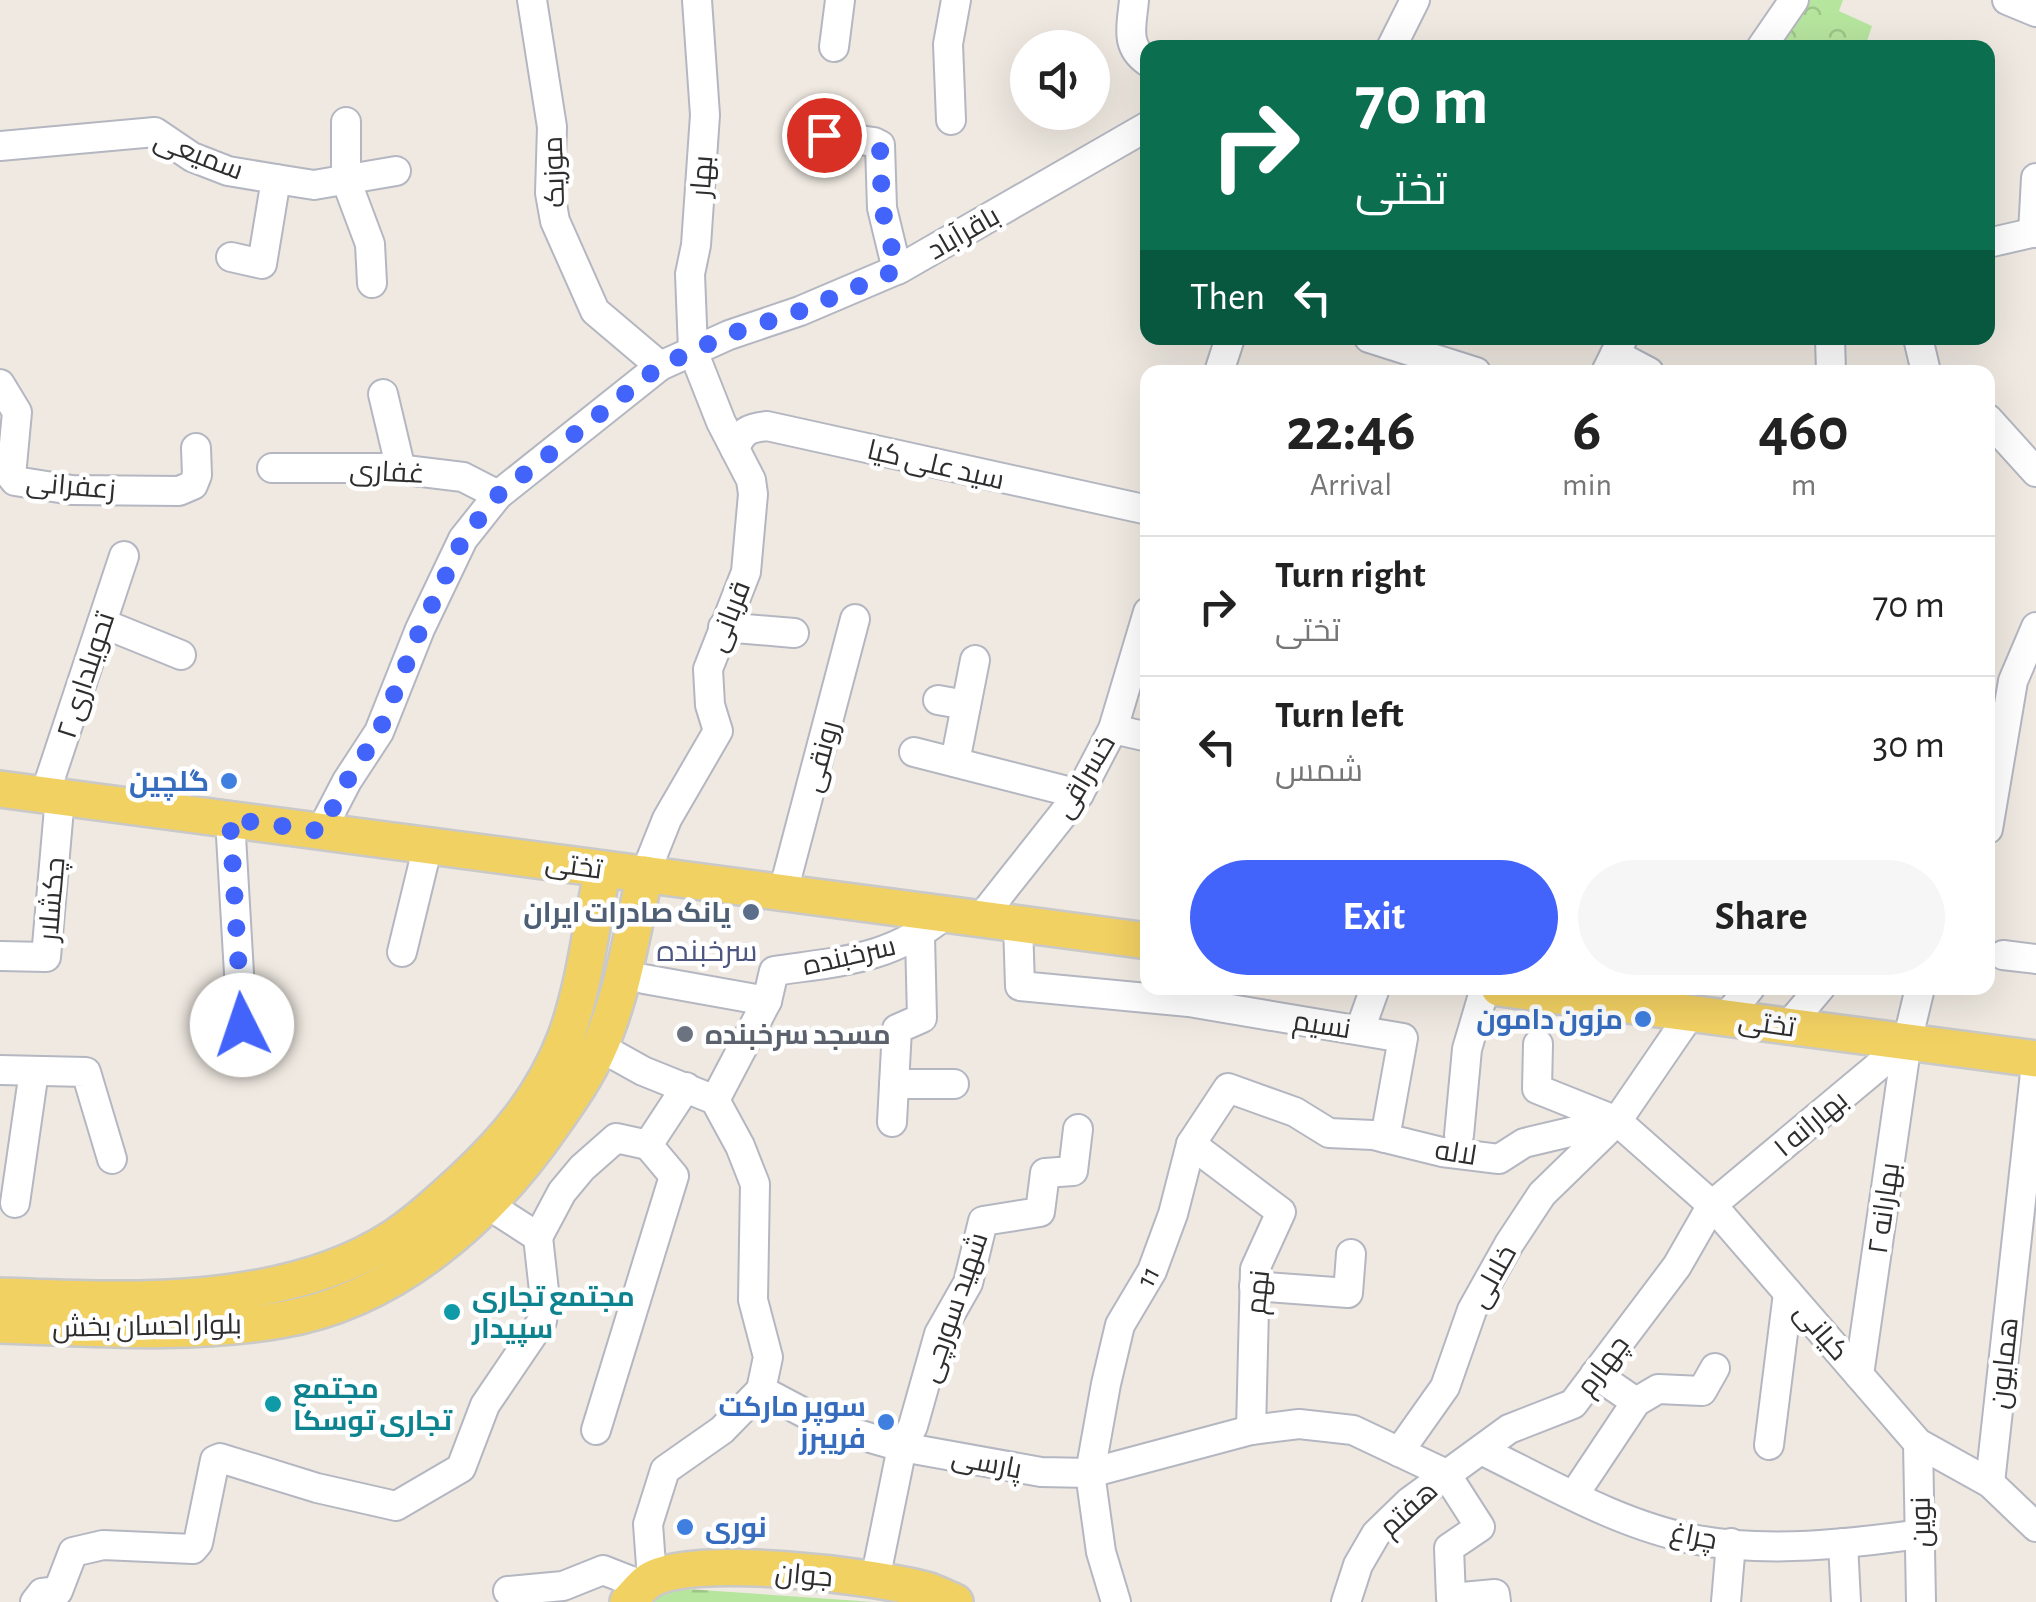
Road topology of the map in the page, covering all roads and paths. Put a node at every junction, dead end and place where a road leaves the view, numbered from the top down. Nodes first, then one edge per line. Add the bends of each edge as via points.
1 (532, 0) edge
2 (697, 0) edge
3 (840, 0) edge
4 (956, 0) edge
5 (1134, 0) edge
6 (1415, 0) edge
7 (1794, 0) edge
8 (1395, 40) edge
9 (1777, 40) edge
10 (834, 46) dead end
11 (1140, 55) edge
12 (950, 120) dead end
13 (346, 122) dead end
14 (1140, 131) edge
15 (824, 135) dead end
16 (0, 146) edge
17 (396, 171) dead end
18 (2036, 178) edge
19 (276, 179) junction
20 (346, 180) junction
21 (2034, 233) edge
22 (1995, 241) edge
23 (231, 257) dead end
24 (897, 270) junction
25 (372, 283) dead end
26 (1391, 345) edge
27 (693, 351) junction
28 (1454, 365) edge
29 (660, 366) junction
30 (0, 384) edge
31 (383, 394) dead end
32 (1995, 427) edge
33 (196, 448) dead end
34 (735, 449) junction
35 (272, 468) dead end
36 (401, 470) junction
37 (2036, 472) edge
38 (498, 495) junction
39 (1140, 508) edge
40 (124, 556) dead end
41 (855, 618) dead end
42 (102, 623) junction
43 (723, 627) junction
44 (2036, 627) edge
45 (794, 633) dead end
46 (1140, 639) edge
47 (181, 655) dead end
48 (975, 660) dead end
49 (938, 700) dead end
50 (966, 705) junction
51 (1113, 729) junction
52 (1140, 735) edge
53 (1995, 740) edge
54 (914, 752) dead end
55 (955, 762) junction
56 (0, 788) edge
57 (1079, 794) junction
58 (53, 796) junction
59 (230, 819) junction
60 (321, 831) junction
61 (428, 845) junction
62 (604, 869) junction
63 (645, 874) junction
64 (783, 892) junction
65 (949, 923) junction
66 (1018, 924) junction
67 (588, 939) junction
68 (1140, 940) edge
69 (629, 943) junction
70 (402, 952) dead end
71 (2003, 954) dead end
72 (0, 956) edge
73 (2036, 959) edge
74 (644, 978) dead end
75 (1372, 995) edge
76 (1483, 995) edge
77 (1552, 995) edge
78 (1744, 995) edge
79 (1814, 995) edge
80 (1918, 995) edge
81 (767, 1001) junction
82 (1690, 1013) junction
83 (1726, 1018) junction
84 (1788, 1026) junction
85 (1360, 1030) junction
86 (1907, 1042) junction
87 (1538, 1044) dead end
88 (600, 1046) junction
89 (244, 1059) dead end
90 (2036, 1062) edge
91 (0, 1070) edge
92 (34, 1071) junction
93 (894, 1084) junction
94 (954, 1084) dead end
95 (686, 1087) junction
96 (1228, 1088) joint
97 (715, 1100) junction
98 (1617, 1121) junction
99 (892, 1122) dead end
100 (1078, 1129) dead end
101 (1459, 1134) dead end
102 (1385, 1138) junction
103 (1191, 1144) junction
104 (648, 1145) junction
105 (112, 1159) dead end
106 (15, 1202) dead end
107 (487, 1204) junction
108 (1712, 1205) junction
109 (538, 1237) junction
110 (1351, 1254) dead end
111 (1254, 1286) junction
112 (1788, 1292) junction
113 (0, 1296) edge
114 (0, 1325) edge
115 (1715, 1368) dead end
116 (1595, 1374) junction
117 (1859, 1375) junction
118 (761, 1390) junction
119 (1636, 1402) junction
120 (596, 1430) dead end
121 (1252, 1430) junction
122 (1918, 1442) junction
123 (1769, 1444) dead end
124 (902, 1447) junction
125 (1483, 1451) junction
126 (1399, 1452) junction
127 (1090, 1473) junction
128 (1446, 1474) junction
129 (1990, 1483) junction
130 (1574, 1495) junction
131 (2036, 1528) edge
132 (1920, 1534) junction
133 (1731, 1542) junction
134 (1843, 1543) junction
135 (875, 1580) junction
136 (641, 1589) edge
137 (508, 1591) dead end
138 (1347, 1599) edge
139 (35, 1602) edge
140 (954, 1602) edge
141 (1116, 1602) edge
142 (1496, 1602) edge
143 (1726, 1602) edge
144 (1846, 1602) edge
145 (1922, 1602) edge

1 - 29 street, موزیک via 552,128 554,221 595,310
2 - 27 street, بهار via 705,115 690,274
3 - 10 street
4 - 12 street via 948,44
5 - 11 street via 1130,40
6 - 8 street
7 - 9 street
13 - 20 street
14 - 24 street, باقرآباد
15 - 24 street via 880,146 882,208
16 - 19 street, سمیعی via 156,132 228,171
17 - 20 street, سمیعی
18 - 21 street
19 - 20 street, سمیعی via 314,185
19 - 23 street via 262,264
20 - 25 street via 370,244
21 - 22 street
24 - 27 street, باقرآباد
26 - 28 street
27 - 29 street, باقرآباد
27 - 34 street, قربانی
29 - 38 street, باقرآباد
30 - 33 street, زعفرانی via 18,412 15,481 72,490 179,492 197,475
31 - 36 street
32 - 37 street
34 - 39 street, سید علی کیا via 750,428 768,426
34 - 43 street, قربانی via 751,480 752,528 742,583
35 - 36 street, غفاری
36 - 38 street, غفاری via 463,476
38 - 60 street, باقرآباد via 463,539 379,732
40 - 42 street, تحویلداری ۲
41 - 64 street, رونقی
42 - 47 street
42 - 58 street, تحویلداری ۲
43 - 45 street
43 - 63 street, قربانی via 708,669 718,732 667,819
44 - 53 street
46 - 51 street, خسراقی
48 - 50 street
49 - 50 street
50 - 55 street
51 - 52 street
51 - 57 street, خسراقی
54 - 55 street
55 - 57 street
56 - 58 main road, تختی
57 - 65 street, خسراقی
58 - 59 main road, تختی
58 - 72 street, چکشلار via 46,957
59 - 60 main road, تختی
59 - 89 street
60 - 61 main road, تختی
61 - 62 main road, تختی
61 - 70 street
62 - 63 main road, تختی
62 - 67 main road, بلوار احسان بخش
63 - 64 main road, تختی
63 - 69 main road, بلوار احسان بخش
64 - 65 main road, تختی
65 - 66 main road, تختی
65 - 81 street, سرخبنده via 857,959 774,971
65 - 93 street via 922,1018 897,1028
66 - 68 main road, تختی
66 - 85 street, نسیم via 1020,986 1189,1002
67 - 69 main road via 610,923 624,930
67 - 113 main road, بلوار احسان بخش via 566,1035 516,1128 392,1239 297,1280 250,1291
69 - 88 main road, بلوار احسان بخش
71 - 73 street
74 - 81 street
75 - 85 street
76 - 101 street via 1467,1049
77 - 82 main road, تختی
78 - 83 street
79 - 84 street
80 - 86 street, بهارانه ۲
81 - 97 street, سرخبنده
82 - 83 main road, تختی
82 - 98 street
83 - 84 main road, تختی
84 - 86 main road, تختی
85 - 102 street, نسیم via 1403,1038
86 - 90 main road, تختی
86 - 108 street, بهارانه ۱
86 - 117 street, بهارانه ۲
87 - 98 street, کیانی via 1537,1089
88 - 95 street
88 - 107 main road, بلوار احسان بخش via 540,1143
90 - 129 street, همایون
91 - 92 street
92 - 105 street via 86,1072
92 - 106 street
93 - 94 street
93 - 99 street
95 - 97 street
95 - 104 street
96 - 102 street, لاله via 1294,1112 1328,1133
96 - 103 street, 11
97 - 118 street via 755,1184 754,1300 768,1357
98 - 102 street, لاله via 1524,1143 1498,1159
98 - 108 street, کیانی
98 - 126 street, خلالی via 1542,1194 1472,1310 1445,1387
100 - 124 street, شهید سورچی via 1072,1171 1046,1173 1040,1212 984,1221 968,1283 940,1334
103 - 111 street, نهم via 1281,1212
103 - 127 street, 11 via 1152,1272 1120,1325
104 - 109 street via 616,1138 562,1192
104 - 120 street via 674,1176
107 - 109 street
107 - 114 main road, بلوار احسان بخش via 406,1271 331,1308 283,1320 192,1330
108 - 112 street, کیانی
108 - 116 street, چهارم via 1677,1266
109 - 139 street via 545,1310 486,1405 455,1474 396,1506 220,1458 193,1550 103,1545 73,1552 58,1591 42,1593
110 - 111 street via 1348,1293
111 - 121 street, نهم
112 - 117 street, کیانی
112 - 123 street
115 - 119 street via 1702,1391 1658,1389
116 - 119 street
116 - 125 street, چهارم via 1573,1404 1509,1429
117 - 122 street, کیانی
118 - 124 street, پارسی via 829,1426
118 - 136 street via 722,1430 665,1470 648,1524
119 - 130 street
121 - 126 street, پارسی via 1298,1424 1353,1430
121 - 127 street, پارسی
122 - 129 street, کیانی
122 - 132 street, نوین
124 - 127 street, پارسی via 1041,1472
124 - 135 street
125 - 128 street, چهارم
125 - 130 street, چراغ
126 - 128 street, پارسی
127 - 141 street, 11
128 - 138 street, هفتم via 1376,1534
128 - 142 street via 1480,1527 1448,1548 1451,1598 1495,1594
129 - 131 street, کیانی
130 - 133 street, چراغ via 1631,1521 1696,1540
132 - 134 street, چراغ
132 - 145 street, نوین
133 - 134 street, چراغ
133 - 143 street
134 - 144 street
135 - 136 main road, جوان via 685,1569
135 - 140 main road, جوان
136 - 137 street via 602,1570 564,1586

